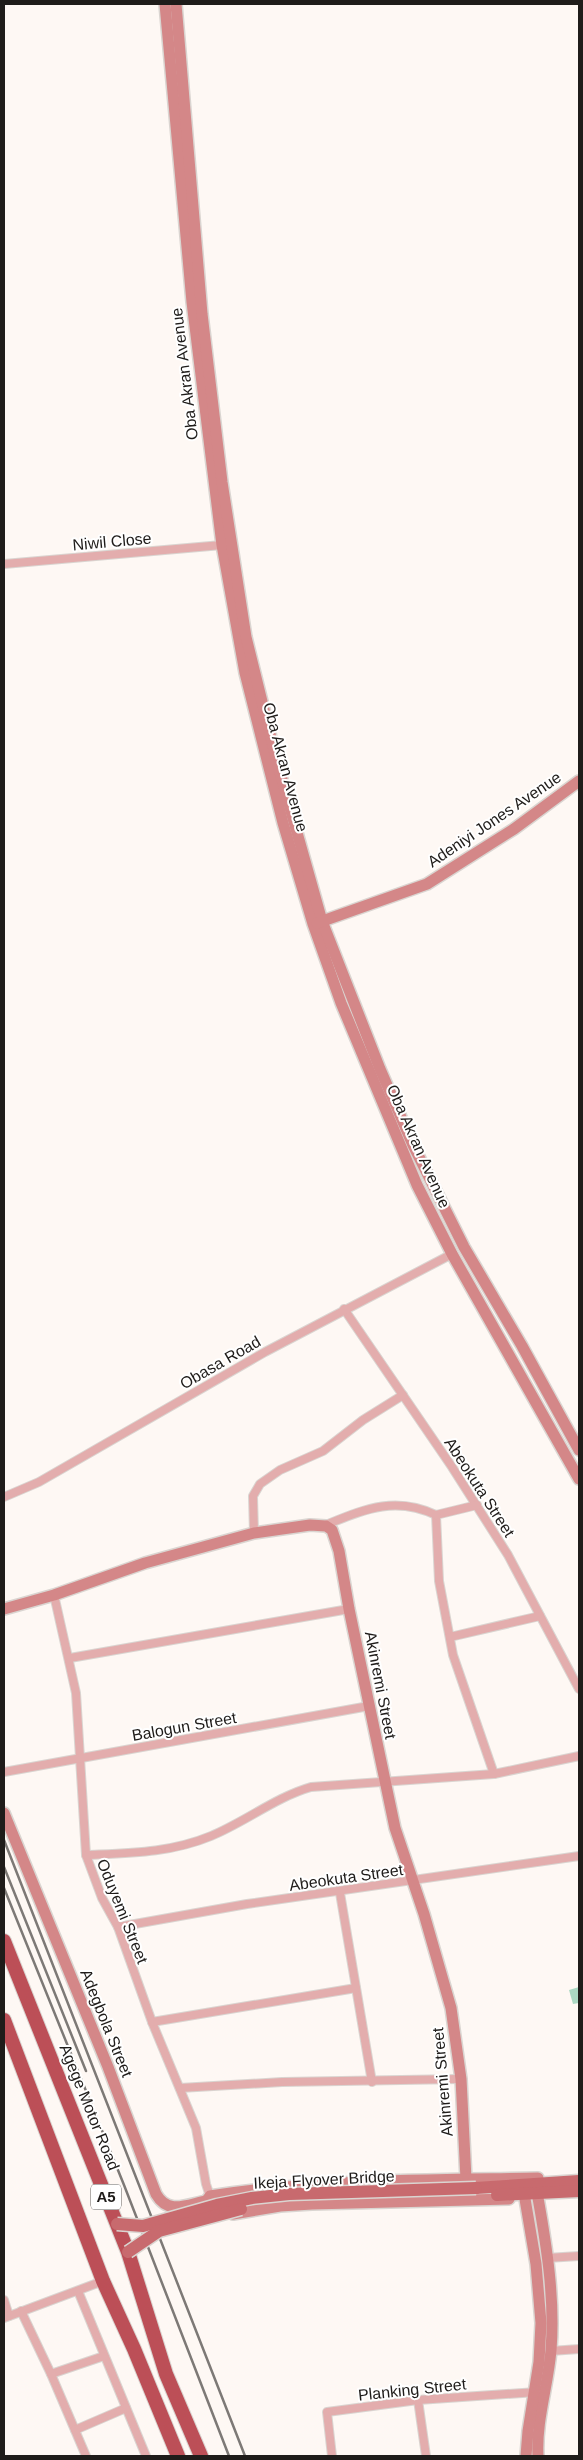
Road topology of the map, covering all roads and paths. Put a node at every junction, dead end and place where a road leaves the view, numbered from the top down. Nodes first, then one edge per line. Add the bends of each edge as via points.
1 (165, 4) edge
2 (176, 4) edge
3 (222, 545) junction
4 (4, 564) edge
5 (579, 781) edge
6 (318, 922) junction
7 (452, 1254) junction
8 (344, 1309) junction
9 (403, 1395) junction
10 (579, 1450) edge
11 (579, 1479) edge
12 (4, 1496) edge
13 (477, 1505) junction
14 (436, 1514) junction
15 (323, 1526) junction
16 (254, 1533) junction
17 (54, 1595) junction
18 (4, 1609) edge
19 (349, 1609) junction
20 (540, 1616) junction
21 (450, 1637) junction
22 (70, 1658) junction
23 (579, 1689) edge
24 (369, 1706) junction
25 (579, 1756) edge
26 (82, 1759) junction
27 (4, 1772) edge
28 (494, 1774) junction
29 (384, 1783) junction
30 (4, 1813) edge
31 (86, 1855) junction
32 (579, 1856) edge
33 (412, 1882) junction
34 (340, 1893) junction
35 (118, 1927) junction
36 (4, 1941) edge
37 (356, 1988) junction
38 (4, 2020) edge
39 (152, 2022) junction
40 (461, 2079) junction
41 (372, 2082) junction
42 (180, 2088) junction
43 (579, 2177) edge
44 (466, 2179) junction
45 (579, 2182) edge
46 (579, 2191) edge
47 (477, 2192) junction
48 (579, 2195) edge
49 (538, 2198) junction
50 (208, 2199) junction
51 (525, 2199) junction
52 (117, 2224) junction
53 (128, 2252) junction
54 (579, 2256) edge
55 (547, 2258) junction
56 (103, 2281) junction
57 (78, 2291) junction
58 (4, 2300) edge
59 (21, 2311) junction
60 (7, 2317) edge
61 (579, 2349) edge
62 (551, 2351) junction
63 (104, 2356) junction
64 (51, 2374) junction
65 (539, 2393) junction
66 (418, 2400) junction
67 (126, 2408) junction
68 (75, 2430) junction
69 (86, 2456) edge
70 (146, 2456) edge
71 (178, 2456) edge
72 (201, 2456) edge
73 (332, 2456) edge
74 (426, 2456) edge
75 (526, 2456) edge
76 (538, 2456) edge

1 - 3 main road, Oba Akran Avenue via 192,302
2 - 6 main road, Oba Akran Avenue via 202,314 231,544 257,684
3 - 4 street, Niwil Close
3 - 6 main road, Oba Akran Avenue via 245,673 283,823
5 - 6 main road, Adeniyi Jones Avenue via 500,838 426,884
6 - 7 main road, Oba Akran Avenue via 368,1072 417,1185
6 - 10 main road, Oba Akran Avenue via 413,1146 464,1247
7 - 8 street, Obasa Road
7 - 11 main road, Oba Akran Avenue
8 - 9 street, Abeokuta Street
8 - 12 street, Obasa Road via 39,1482
9 - 13 street, Abeokuta Street
9 - 16 street via 323,1451 280,1470 260,1484 252,1496
13 - 14 street
13 - 20 street, Abeokuta Street
14 - 15 street via 401,1504 365,1510
14 - 21 street via 439,1581
15 - 16 main road
15 - 19 main road, Akinremi Street via 332,1530 336,1538
16 - 17 main road via 145,1563
17 - 18 main road
17 - 22 street, Oduyemi Street
19 - 22 street
19 - 24 main road, Akinremi Street
20 - 21 street
20 - 23 street, Abeokuta Street
21 - 28 street via 453,1655
22 - 26 street, Oduyemi Street
24 - 26 street, Balogun Street
24 - 29 main road, Akinremi Street
25 - 28 street
26 - 27 street, Balogun Street
26 - 31 street, Oduyemi Street
28 - 29 street
29 - 31 street via 321,1785 302,1790 212,1836 170,1850
29 - 33 main road, Akinremi Street
30 - 50 main road, Adegbola Street via 156,2194 161,2203 170,2208
31 - 35 street, Oduyemi Street via 102,1898
32 - 33 street, Abeokuta Street
33 - 34 street, Abeokuta Street
33 - 40 main road, Akinremi Street via 446,1985
34 - 35 street, Abeokuta Street via 247,1904
34 - 37 street
35 - 39 street, Oduyemi Street
36 - 52 highway, Agege Motor Road / A5
37 - 39 street
37 - 41 street
38 - 56 highway, A5
39 - 42 street, Oduyemi Street
40 - 41 street
40 - 44 main road, Akinremi Street
41 - 42 street via 282,2082
42 - 50 street, Oduyemi Street via 196,2128
43 - 44 main road
44 - 50 main road via 278,2187
45 - 47 main road
46 - 47 main road
47 - 52 main road, Ikeja Flyover Bridge, bridge via 289,2194 217,2205 142,2226
47 - 53 main road, Ikeja Flyover Bridge, bridge via 292,2201 255,2206 175,2225 159,2231
48 - 49 main road
49 - 51 main road
49 - 55 main road
50 - 51 main road via 205,2208 211,2220 280,2206
51 - 65 main road via 540,2300
52 - 53 highway, Agege Motor Road / A5
53 - 72 highway, Agege Motor Road / A5 via 166,2374
54 - 55 street
55 - 62 main road via 552,2299
56 - 57 street
56 - 71 highway, A5
57 - 59 street
57 - 63 street
58 - 60 street
59 - 60 street
59 - 64 street
61 - 62 street
62 - 65 main road
63 - 64 street
63 - 67 street
64 - 68 street
65 - 66 street, Planking Street
65 - 75 main road
65 - 76 main road
66 - 73 street, Planking Street via 327,2412
66 - 74 street
67 - 68 street
67 - 70 street
68 - 69 street

